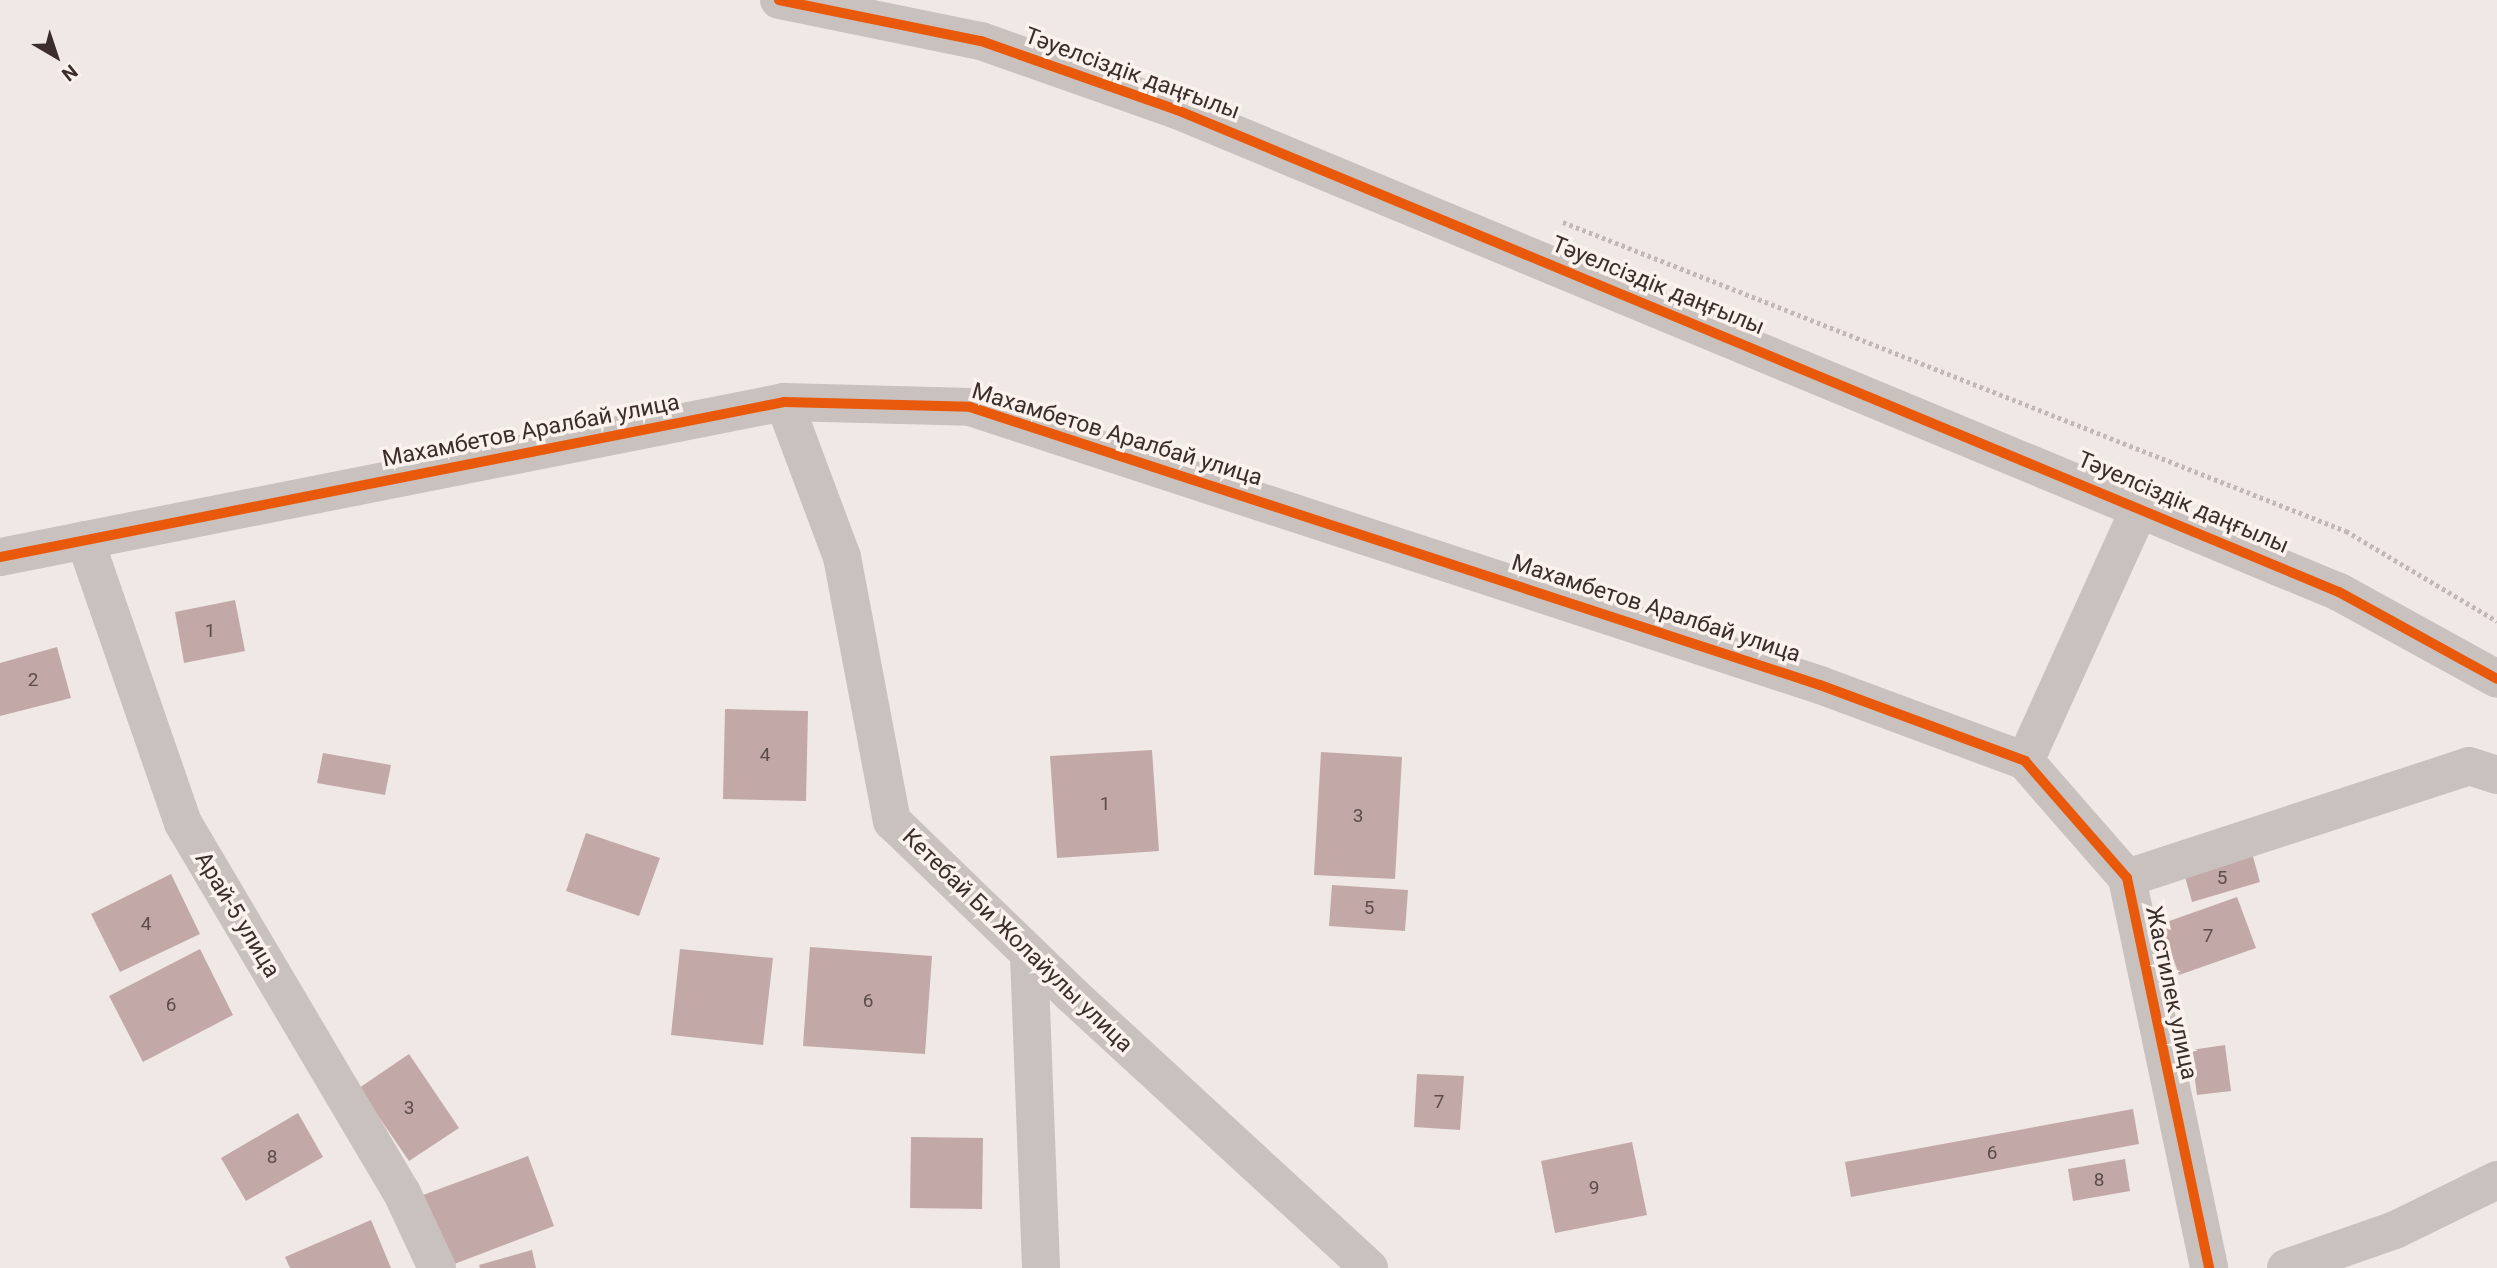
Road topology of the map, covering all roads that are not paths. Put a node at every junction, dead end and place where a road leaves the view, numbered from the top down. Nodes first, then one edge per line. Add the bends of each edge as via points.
1 (779, 0) edge
2 (784, 402) junction
3 (2140, 507) junction
4 (85, 540) junction
5 (0, 557) edge
6 (2497, 679) edge
7 (2025, 761) junction
8 (2497, 775) edge
9 (2127, 878) junction
10 (1030, 955) junction
11 (2497, 1180) edge
12 (437, 1268) edge
13 (1041, 1268) edge
14 (1368, 1268) edge
15 (2209, 1268) edge
16 (2286, 1268) edge

1 - 3 street, Тәуелсіздік даңғылы via 981,41 1177,110
2 - 4 street, Махамбетов Аралбай улица
2 - 7 street, Махамбетов Аралбай улица via 970,407 1820,685
2 - 10 street, Кетебай Би Жолайулы улица via 842,557 892,821
3 - 6 street, Тәуелсіздік даңғылы via 2339,592
3 - 7 street
4 - 5 street, Махамбетов Аралбай улица
4 - 12 street, Арай-5 улица via 183,823 402,1193
7 - 9 street, Жастилек улица
8 - 9 street via 2469,766
9 - 15 street, Жастилек улица
10 - 13 street
10 - 14 street, Кетебай Би Жолайулы улица
11 - 16 street via 2395,1230

